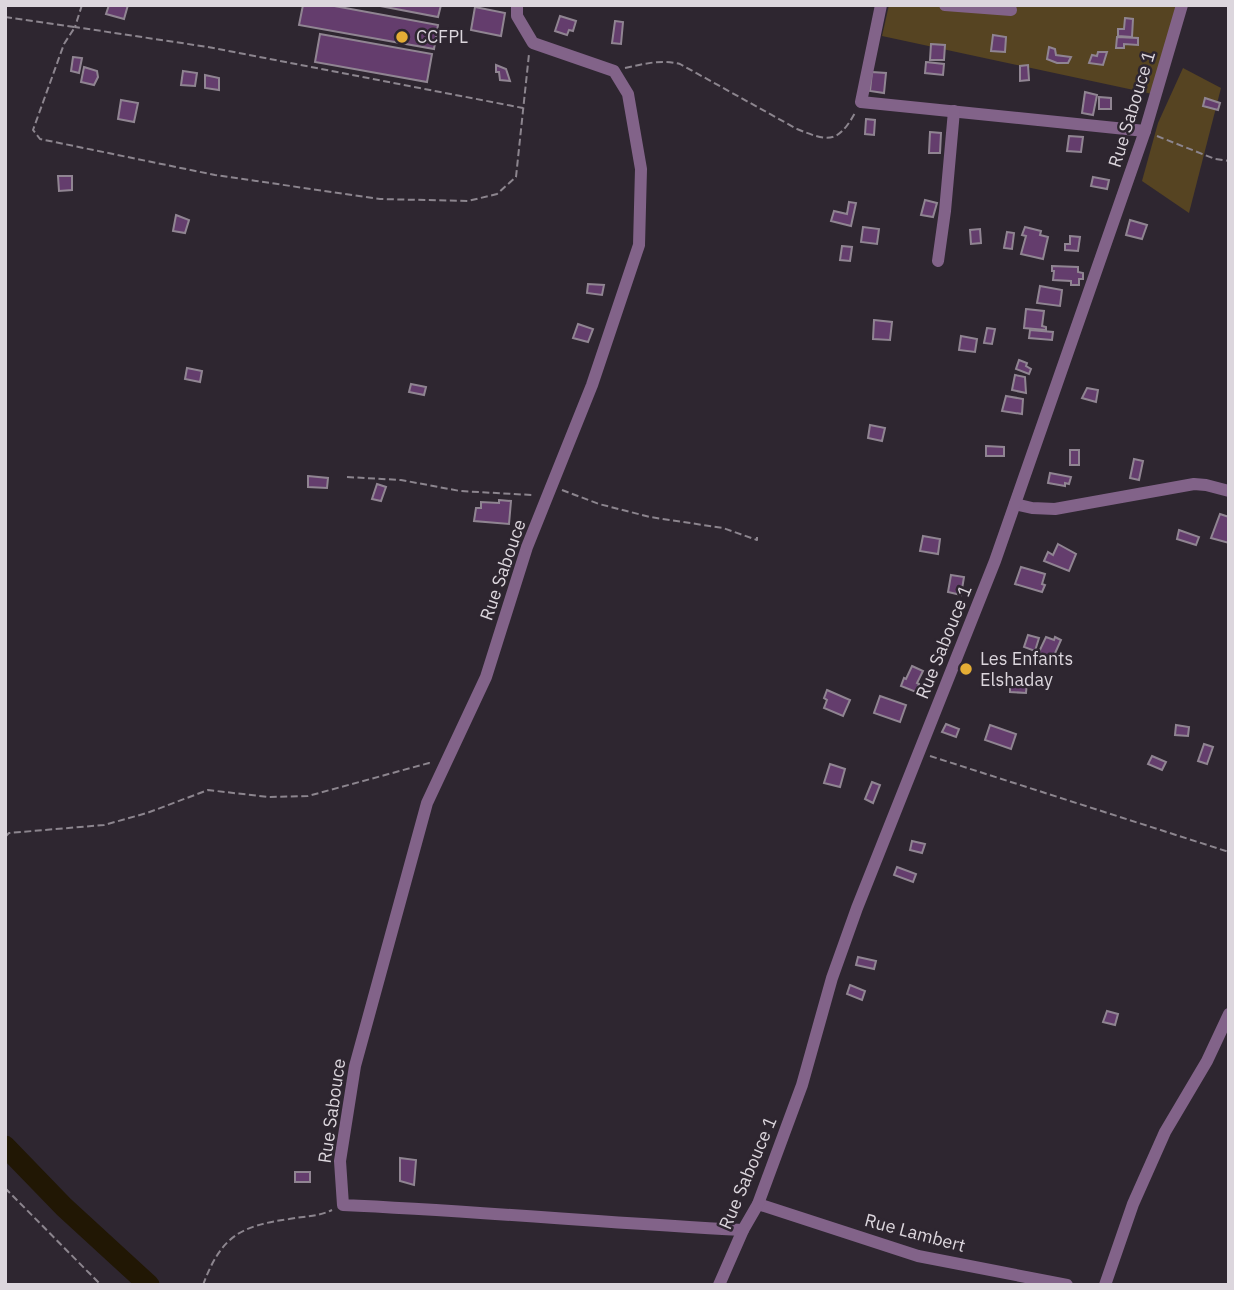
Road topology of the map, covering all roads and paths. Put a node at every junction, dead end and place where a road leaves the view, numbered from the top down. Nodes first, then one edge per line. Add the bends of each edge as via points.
1 (82, 5) edge
2 (517, 5) edge
3 (881, 5) edge
4 (944, 5) edge
5 (1182, 5) edge
6 (1011, 10) dead end
7 (5, 17) edge
8 (75, 27) junction
9 (533, 43) junction
10 (614, 71) junction
11 (861, 102) junction
12 (524, 108) junction
13 (954, 111) junction
14 (1145, 131) junction
15 (1229, 161) edge
16 (938, 261) dead end
17 (347, 477) dead end
18 (549, 491) junction
19 (1229, 491) edge
20 (1015, 504) junction
21 (757, 537) dead end
22 (919, 752) junction
23 (443, 768) junction
24 (5, 837) edge
25 (1229, 852) edge
26 (1229, 1014) edge
27 (5, 1188) edge
28 (758, 1204) junction
29 (343, 1205) junction
30 (743, 1230) junction
31 (101, 1285) edge
32 (203, 1285) edge
33 (719, 1285) edge
34 (1067, 1285) edge
35 (1105, 1285) edge

1 - 8 path
2 - 9 street via 517,16
3 - 11 street
4 - 6 street
5 - 14 street, Rue Sabouce 1
7 - 8 path
8 - 12 path via 208,47
8 - 12 path via 64,44 33,130 40,139 215,175 380,199 468,201 497,194 516,177
9 - 10 street
9 - 12 path
10 - 11 path via 649,63 680,64 817,137 840,134
10 - 18 street, Rue Sabouce via 628,94 641,169 639,245 592,385
11 - 13 street
13 - 14 street
13 - 16 street
14 - 15 path
14 - 20 street, Rue Sabouce 1
17 - 18 path via 401,480 460,491
18 - 21 path via 650,517
18 - 23 street, Rue Sabouce via 486,677
19 - 20 street via 1194,484 1055,509
20 - 22 street, Rue Sabouce 1
22 - 25 path
22 - 28 street, Rue Sabouce 1 via 832,978 802,1085
23 - 24 path via 429,764 308,796 208,790 104,825
23 - 29 street, Rue Sabouce via 427,803 355,1066 340,1161
26 - 35 street via 1160,1144
27 - 31 path
28 - 30 street, Rue Sabouce 1
28 - 34 street, Rue Lambert via 918,1256
29 - 30 street
29 - 32 path via 320,1216 257,1224 238,1233 217,1254
30 - 33 street, Rue Sabouce 1

